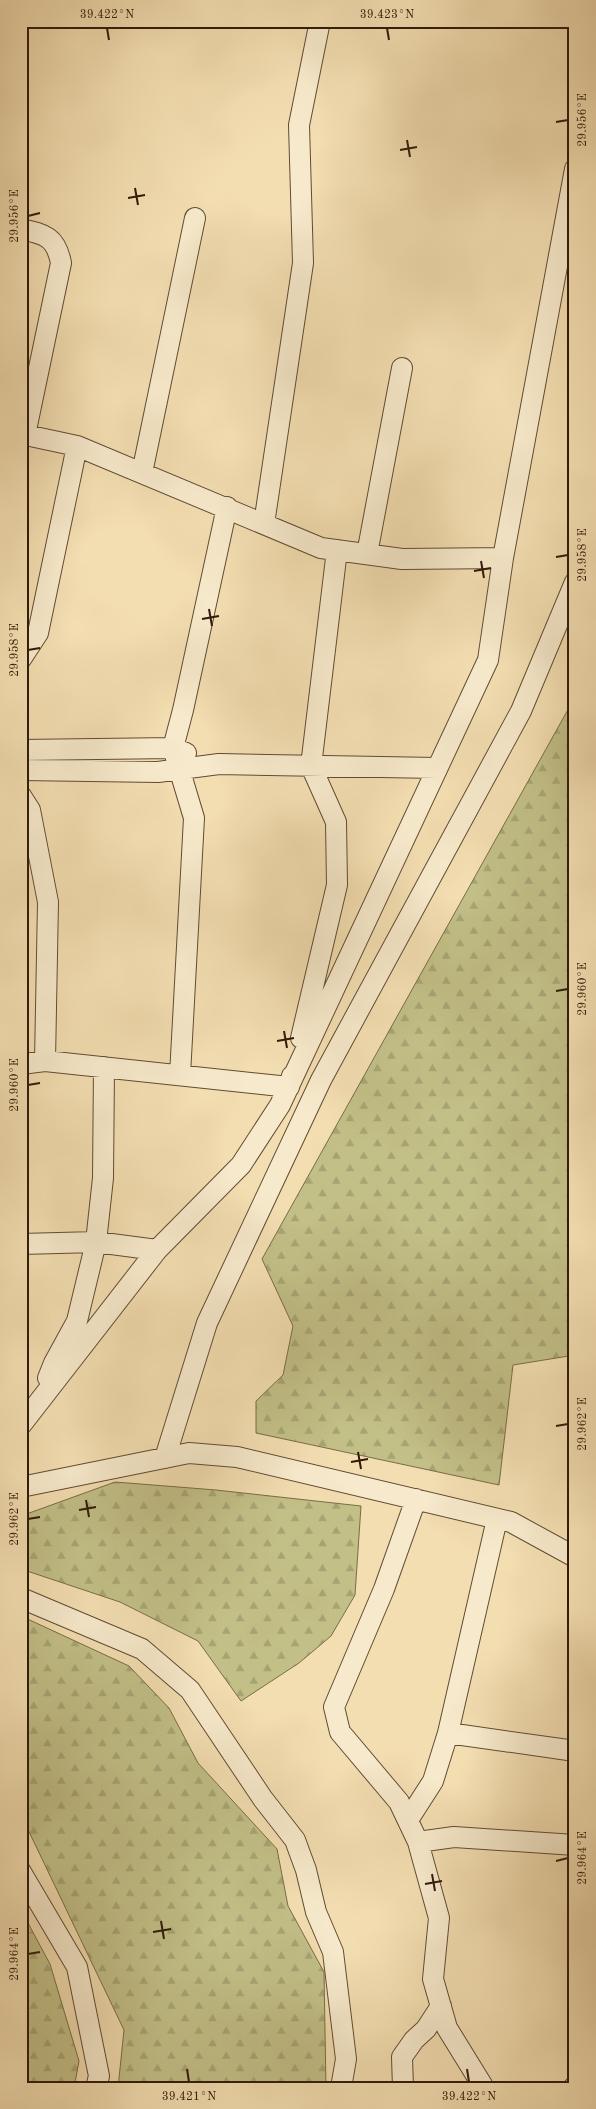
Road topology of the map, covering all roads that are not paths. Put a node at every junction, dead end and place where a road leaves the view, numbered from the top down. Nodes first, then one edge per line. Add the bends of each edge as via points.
1 (320, 21) edge
2 (575, 169) edge
3 (195, 218) dead end
4 (21, 229) edge
5 (402, 368) dead end
6 (23, 435) edge
7 (77, 446) junction
8 (142, 473) junction
9 (227, 508) junction
10 (264, 524) junction
11 (337, 550) junction
12 (367, 554) junction
13 (503, 558) junction
14 (575, 582) edge
15 (30, 635) edge
16 (21, 659) edge
17 (173, 748) junction
18 (21, 750) edge
19 (219, 764) junction
20 (311, 766) junction
21 (437, 768) junction
22 (179, 769) junction
23 (21, 770) edge
24 (21, 796) edge
25 (45, 1061) junction
26 (21, 1064) edge
27 (104, 1067) junction
28 (180, 1075) junction
29 (289, 1087) junction
30 (96, 1242) junction
31 (21, 1244) edge
32 (157, 1250) junction
33 (37, 1406) junction
34 (21, 1425) edge
35 (165, 1458) junction
36 (21, 1486) edge
37 (416, 1499) junction
38 (497, 1519) junction
39 (575, 1557) edge
40 (21, 1598) edge
41 (448, 1733) junction
42 (575, 1751) edge
43 (408, 1820) junction
44 (418, 1842) junction
45 (574, 1848) edge
46 (21, 1872) edge
47 (440, 2006) junction
48 (96, 2088) edge
49 (341, 2088) edge
50 (403, 2088) edge
51 (484, 2088) edge

1 - 10 street via 299,125 303,263
2 - 13 street
3 - 8 street
4 - 6 street via 42,234 58,247 60,263
5 - 12 street
6 - 7 street
7 - 8 street
7 - 15 street
8 - 9 street
9 - 10 street
9 - 17 street
10 - 11 street via 321,548
11 - 12 street
11 - 20 street
12 - 13 street via 402,559
13 - 21 street via 488,660
14 - 35 street via 521,711 321,1080 207,1323
15 - 16 street
17 - 18 street
17 - 19 street
17 - 22 street
19 - 20 street
19 - 22 street
20 - 21 street
20 - 29 street via 336,822 337,886
21 - 29 street
22 - 23 street via 158,772
22 - 28 street via 194,818
24 - 25 street via 30,810 48,902
25 - 26 street
25 - 27 street
27 - 28 street
27 - 30 street via 103,1178
28 - 29 street
29 - 32 street via 241,1165
30 - 31 street
30 - 32 street
30 - 33 street via 77,1321 54,1363
32 - 33 street
33 - 34 street
35 - 36 street
35 - 37 street via 189,1453 237,1457
37 - 38 street
37 - 43 street via 384,1589 334,1707 340,1732 399,1802
38 - 39 street via 511,1522
38 - 41 street
40 - 49 street via 142,1649 190,1690 263,1799 295,1840 316,1912 333,1952 346,2058
41 - 42 street
41 - 43 street via 433,1781
43 - 44 street
44 - 45 street via 454,1837
44 - 47 street via 439,1918 433,1979
46 - 48 street via 77,1968 99,2076
47 - 50 street via 426,2029 402,2056
47 - 51 street via 447,2028

